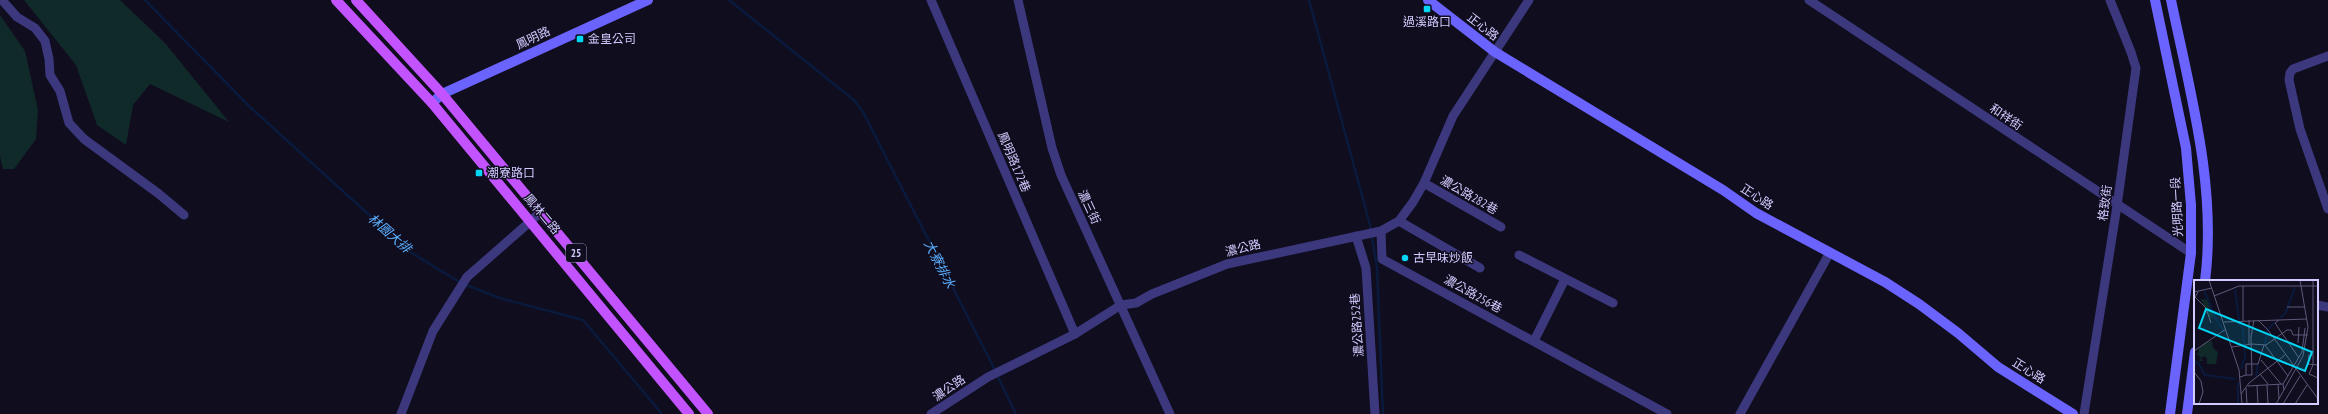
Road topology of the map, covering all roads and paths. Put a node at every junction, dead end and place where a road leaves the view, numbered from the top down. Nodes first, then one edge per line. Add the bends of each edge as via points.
1 (2, 0) edge
2 (336, 0) edge
3 (356, 0) edge
4 (648, 0) edge
5 (931, 0) edge
6 (1018, 0) edge
7 (1428, 0) edge
8 (1529, 0) edge
9 (1809, 0) edge
10 (2110, 0) edge
11 (2155, 0) edge
12 (2171, 0) edge
13 (1495, 52) junction
14 (2328, 56) edge
15 (442, 94) junction
16 (432, 103) junction
17 (1424, 183) junction
18 (2117, 206) junction
19 (2328, 209) edge
20 (541, 212) junction
21 (184, 215) dead end
22 (531, 221) junction
23 (1399, 221) junction
24 (1501, 228) dead end
25 (1375, 233) junction
26 (1356, 236) junction
27 (2191, 253) junction
28 (1829, 254) junction
29 (1519, 255) dead end
30 (1480, 268) dead end
31 (1565, 278) junction
32 (2204, 280) edge
33 (1613, 303) dead end
34 (1121, 305) junction
35 (2318, 306) edge
36 (2328, 307) edge
37 (1075, 334) junction
38 (1534, 341) junction
39 (2194, 360) edge
40 (400, 414) edge
41 (689, 414) edge
42 (708, 414) edge
43 (931, 414) edge
44 (1170, 414) edge
45 (1375, 414) edge
46 (1667, 414) edge
47 (1740, 414) edge
48 (2074, 414) edge
49 (2084, 414) edge
50 (2170, 414) edge
51 (2187, 414) edge

1 - 21 street via 17,17 35,28 45,41 50,75 60,91 69,123 84,139 160,194
2 - 16 main road, 鳳林二路 / 25
3 - 15 main road, 鳳林二路 / 25
4 - 15 street, 鳳明路
5 - 37 street, 鳳明路172巷
6 - 34 street, 濃三街 via 1052,148 1061,175
7 - 13 street, 正心路
8 - 13 street, 濃公路
9 - 18 street, 和祥街
10 - 18 street, 格致街 via 2136,68
11 - 27 street, 光明路一段 via 2186,148 2191,205
12 - 32 street via 2201,144 2206,206 2207,263
13 - 17 street, 濃公路 via 1453,116
13 - 28 street, 正心路 via 1723,190 1756,214
14 - 19 street via 2293,69 2289,80 2300,129
15 - 16 street, 鳳明路
15 - 20 main road, 鳳林二路 / 25
16 - 22 main road, 鳳林二路 / 25
17 - 23 street, 濃公路
17 - 24 street, 濃公路282巷
18 - 27 street, 和祥街
18 - 49 street, 格致街
20 - 22 street
20 - 42 main road, 鳳林二路 / 25
22 - 40 street via 467,277 454,296 433,331
22 - 41 main road, 鳳林二路 / 25
23 - 25 street, 濃公路
23 - 30 street
25 - 26 street, 濃公路
25 - 38 street, 濃公路256巷 via 1382,259
26 - 34 street, 濃公路 via 1227,264 1136,303
26 - 45 street, 濃公路252巷 via 1366,268
27 - 50 street, 光明路一段
28 - 47 street
28 - 48 street, 正心路 via 1885,282 1919,304 1998,367
29 - 31 street
31 - 33 street
31 - 38 street
34 - 37 street, 濃公路
34 - 44 street, 濃三街
35 - 36 street
37 - 43 street, 濃公路 via 988,377
38 - 46 street, 濃公路256巷
39 - 51 street

